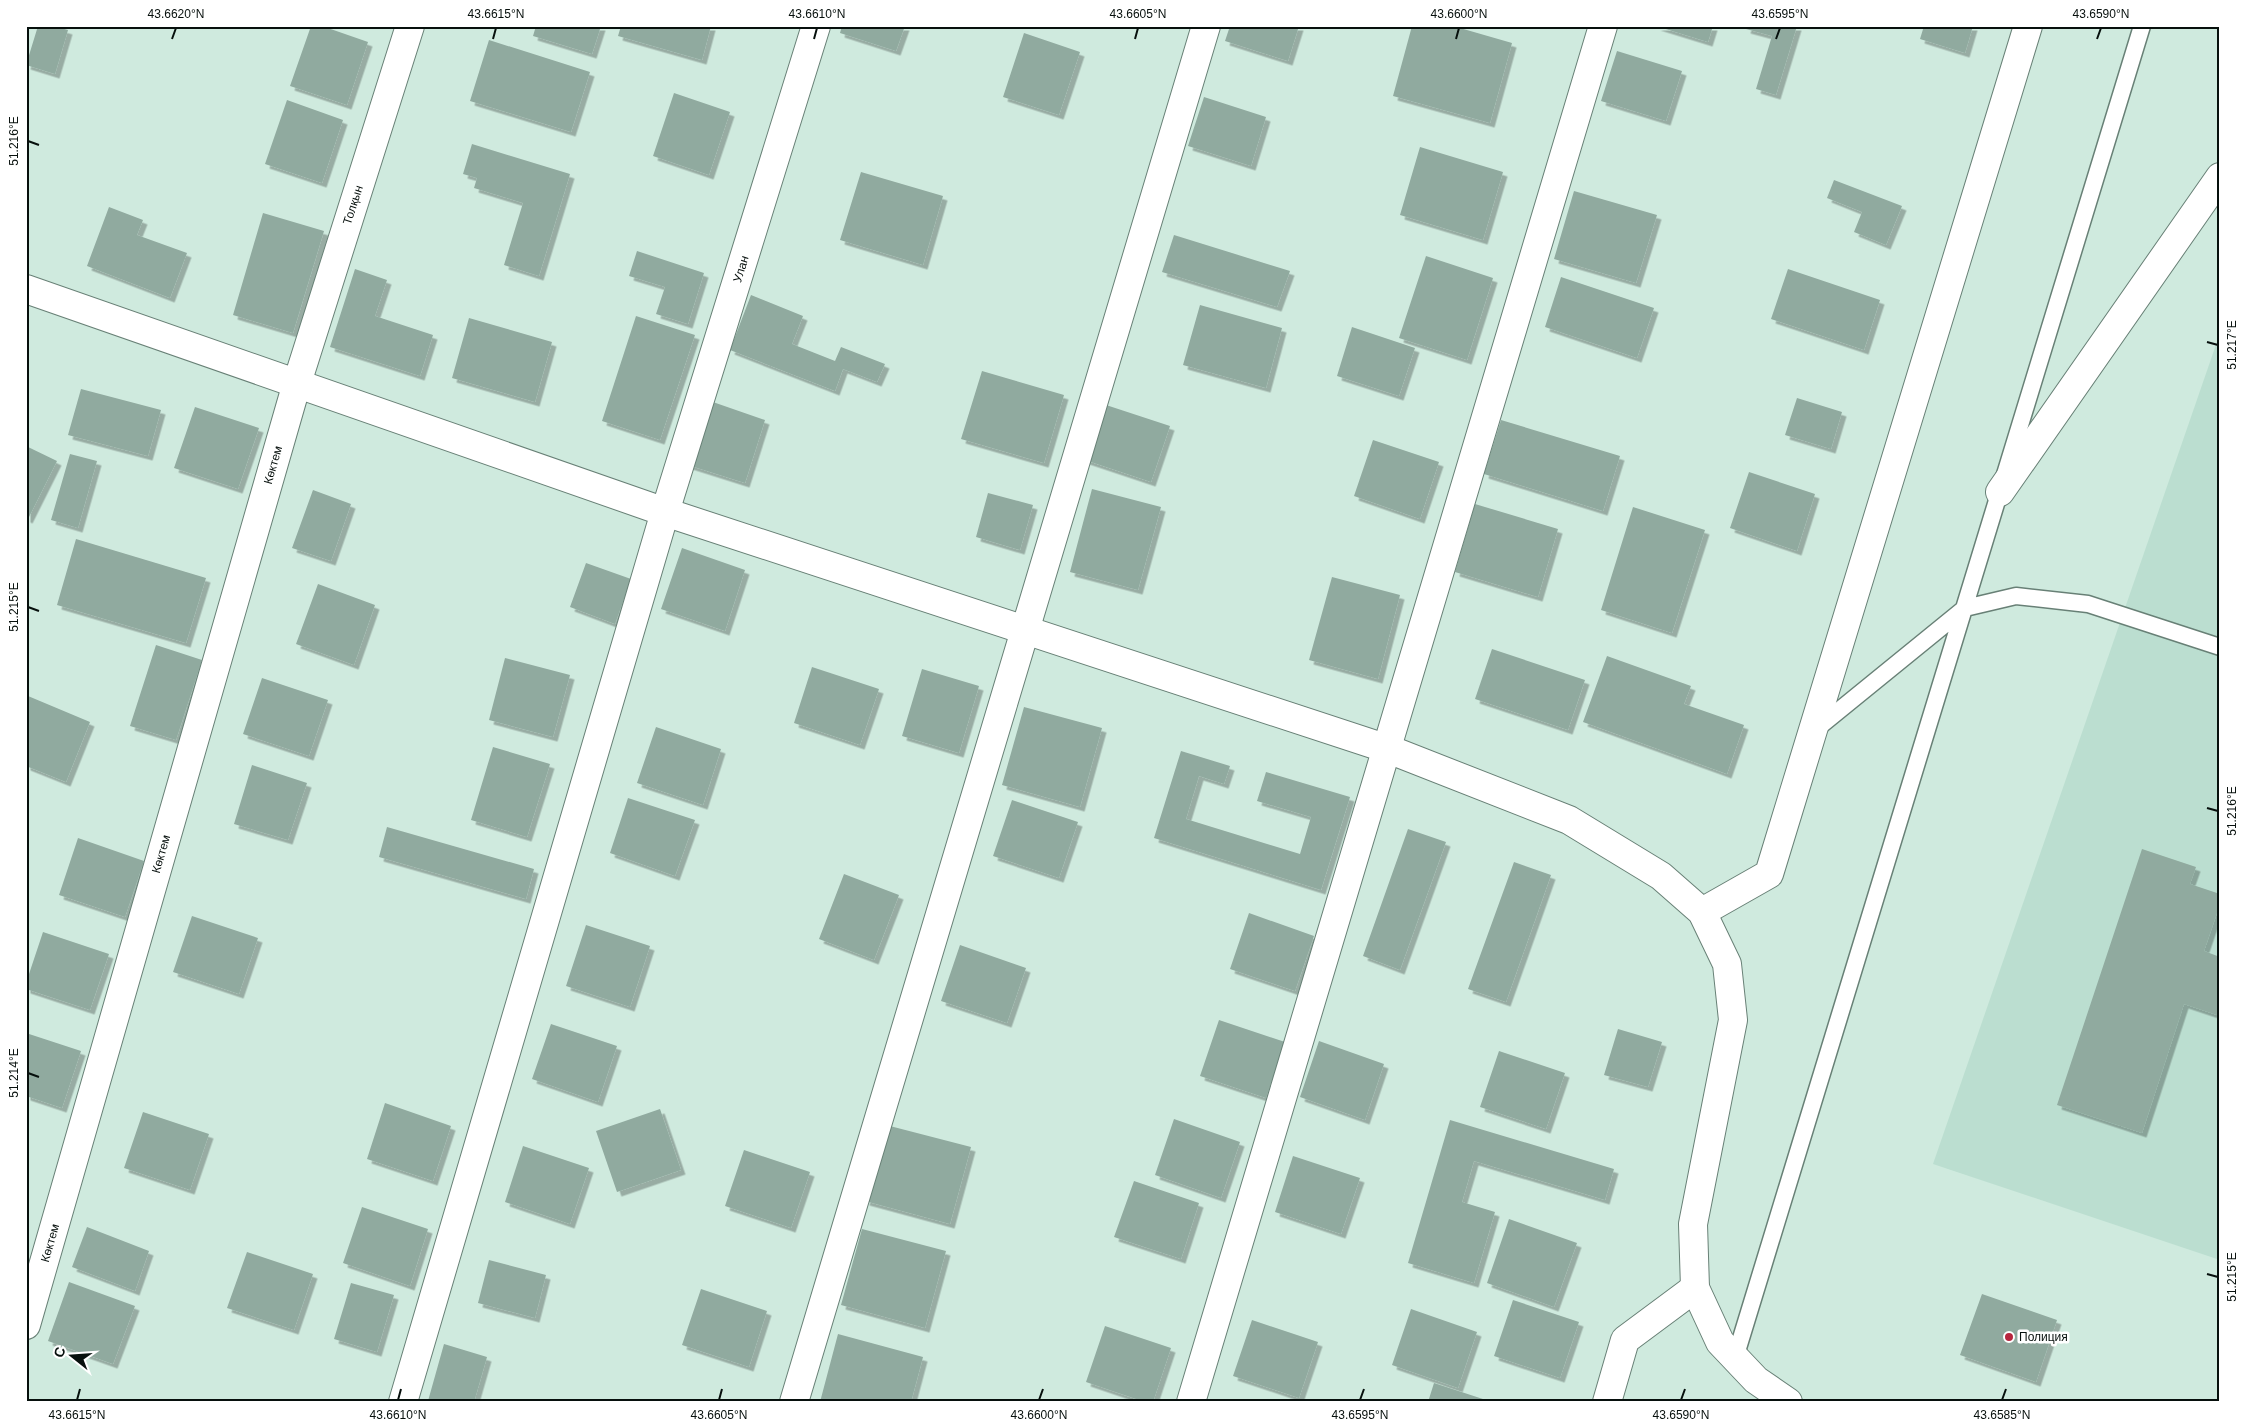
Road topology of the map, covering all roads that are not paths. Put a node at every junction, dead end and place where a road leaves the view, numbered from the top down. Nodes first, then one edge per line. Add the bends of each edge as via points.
1 (410, 26) edge
2 (816, 26) edge
3 (1206, 26) edge
4 (1604, 26) edge
5 (2028, 26) edge
6 (2142, 26) edge
7 (2220, 177) edge
8 (26, 288) edge
9 (297, 383) junction
10 (2000, 492) junction
11 (665, 512) junction
12 (1965, 608) junction
13 (1024, 629) junction
14 (2220, 647) edge
15 (1812, 733) junction
16 (1388, 749) junction
17 (1702, 912) junction
18 (1695, 1288) junction
19 (26, 1324) edge
20 (1735, 1358) junction
21 (403, 1402) edge
22 (794, 1402) edge
23 (1191, 1402) edge
24 (1607, 1402) edge
25 (1788, 1402) edge

1 - 9 street, Толқын
2 - 11 street, Улан
3 - 13 street
4 - 16 street
5 - 15 street
6 - 10 lane
7 - 10 street
8 - 9 street
9 - 11 street
9 - 19 street, Көктем
10 - 12 lane
11 - 13 street
11 - 21 street, Улан
12 - 14 lane via 2016,596 2088,604
12 - 15 lane
12 - 20 lane
13 - 16 street
13 - 22 street
15 - 17 street via 1768,874
16 - 17 street via 1569,820 1661,876
16 - 23 street
17 - 18 street via 1727,964 1733,1020 1693,1224
18 - 20 street via 1720,1342
18 - 24 street via 1625,1340
20 - 25 street via 1756,1380

